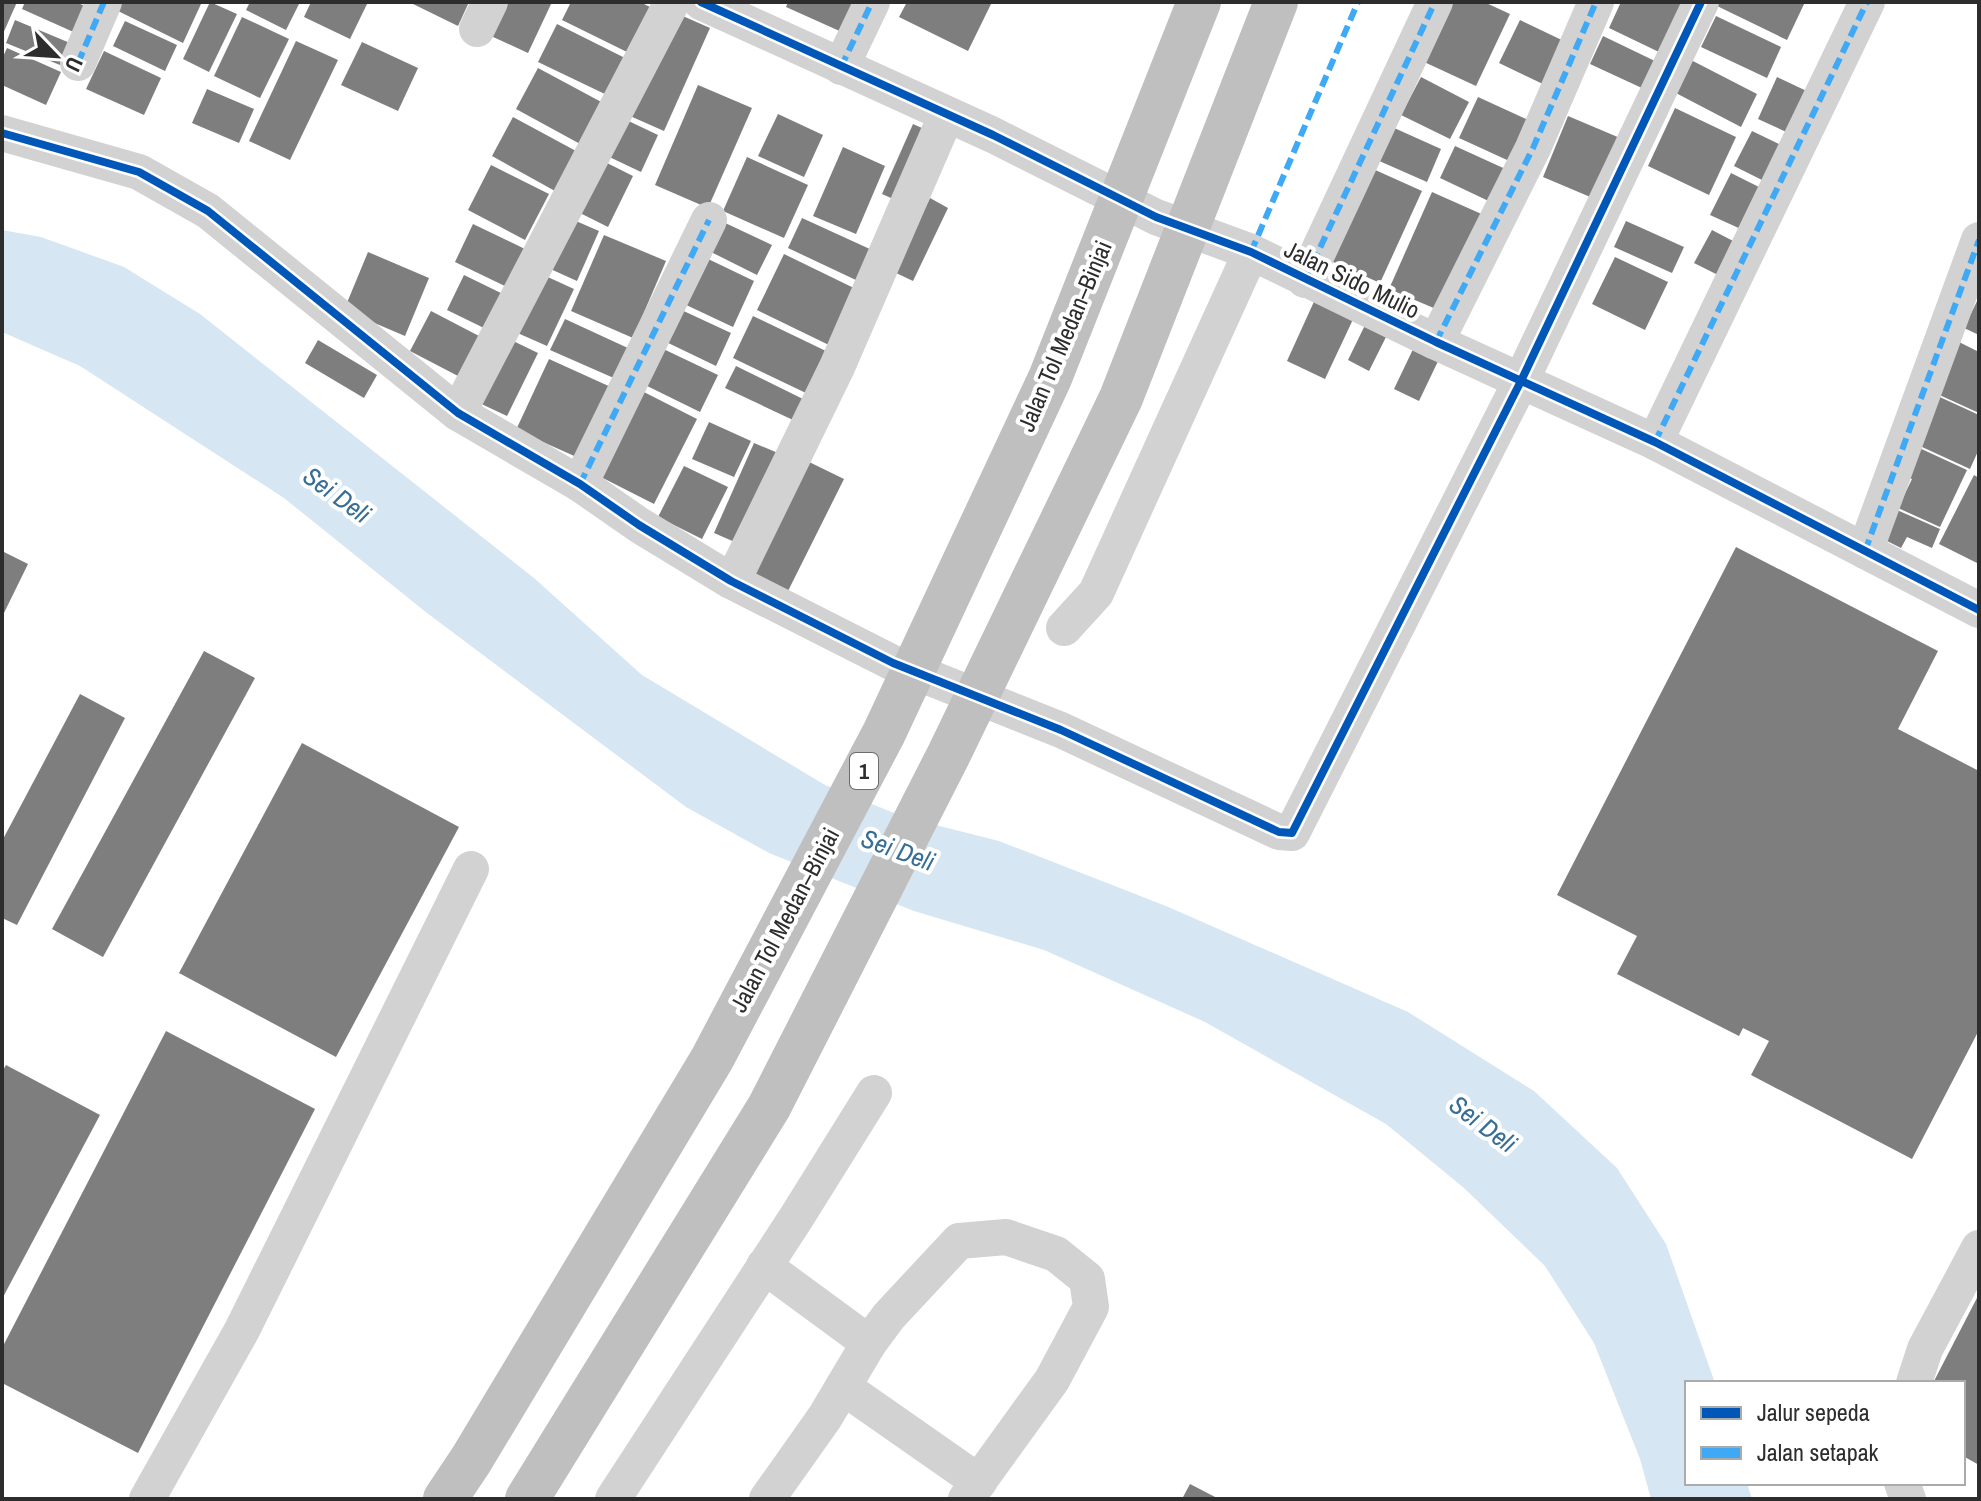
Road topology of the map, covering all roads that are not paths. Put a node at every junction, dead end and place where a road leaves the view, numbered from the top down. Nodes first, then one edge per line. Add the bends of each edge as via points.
1 (104, 2) edge
2 (672, 2) edge
3 (702, 2) edge
4 (872, 2) edge
5 (1199, 2) edge
6 (1276, 2) edge
7 (1435, 2) edge
8 (1596, 2) edge
9 (1701, 2) edge
10 (1867, 2) edge
11 (78, 63) dead end
12 (841, 67) junction
13 (946, 116) junction
14 (2, 133) edge
15 (709, 220) dead end
16 (1979, 240) edge
17 (1251, 252) junction
18 (1305, 280) junction
19 (1436, 342) junction
20 (1521, 381) junction
21 (458, 413) junction
22 (1655, 442) junction
23 (580, 484) junction
24 (1865, 551) junction
25 (731, 581) junction
26 (1979, 610) edge
27 (1064, 628) dead end
28 (471, 869) dead end
29 (874, 1093) dead end
30 (1979, 1248) edge
31 (764, 1266) junction
32 (869, 1343) junction
33 (1915, 1381) edge
34 (843, 1387) junction
35 (972, 1491) edge
36 (147, 1499) edge
37 (445, 1499) edge
38 (527, 1499) edge
39 (613, 1499) edge
40 (767, 1499) edge

1 - 11 street
2 - 21 street
3 - 12 street, Jalan Sido Mulio
4 - 12 street
5 - 37 highway, Jalan Tol Medan–Binjai / 1, bridge via 1050,378 884,733 712,1059
6 - 38 highway, bridge via 1121,398 949,754 769,1107
7 - 18 street
8 - 19 street via 1533,148
9 - 20 street
10 - 22 street
12 - 13 street, Jalan Sido Mulio
13 - 17 street, Jalan Sido Mulio via 1156,217
13 - 25 street via 837,367
14 - 21 street via 139,172 208,211
15 - 23 street
16 - 24 street
17 - 18 street, Jalan Sido Mulio
17 - 27 street via 1096,593
18 - 19 street, Jalan Sido Mulio
19 - 20 street, Jalan Sido Mulio
20 - 22 street, Jalan Sido Mulio
20 - 25 street via 1292,833 1279,832 1061,730 893,663
21 - 23 street
22 - 24 street, Jalan Sido Mulio
23 - 25 street
24 - 26 street, Jalan Sido Mulio
28 - 36 street via 242,1330
29 - 31 street
30 - 33 street via 1925,1349
31 - 32 street
31 - 39 street
32 - 34 street
32 - 35 street via 959,1241 1006,1237 1056,1254 1087,1279 1091,1307 1052,1380
34 - 35 street
34 - 40 street

